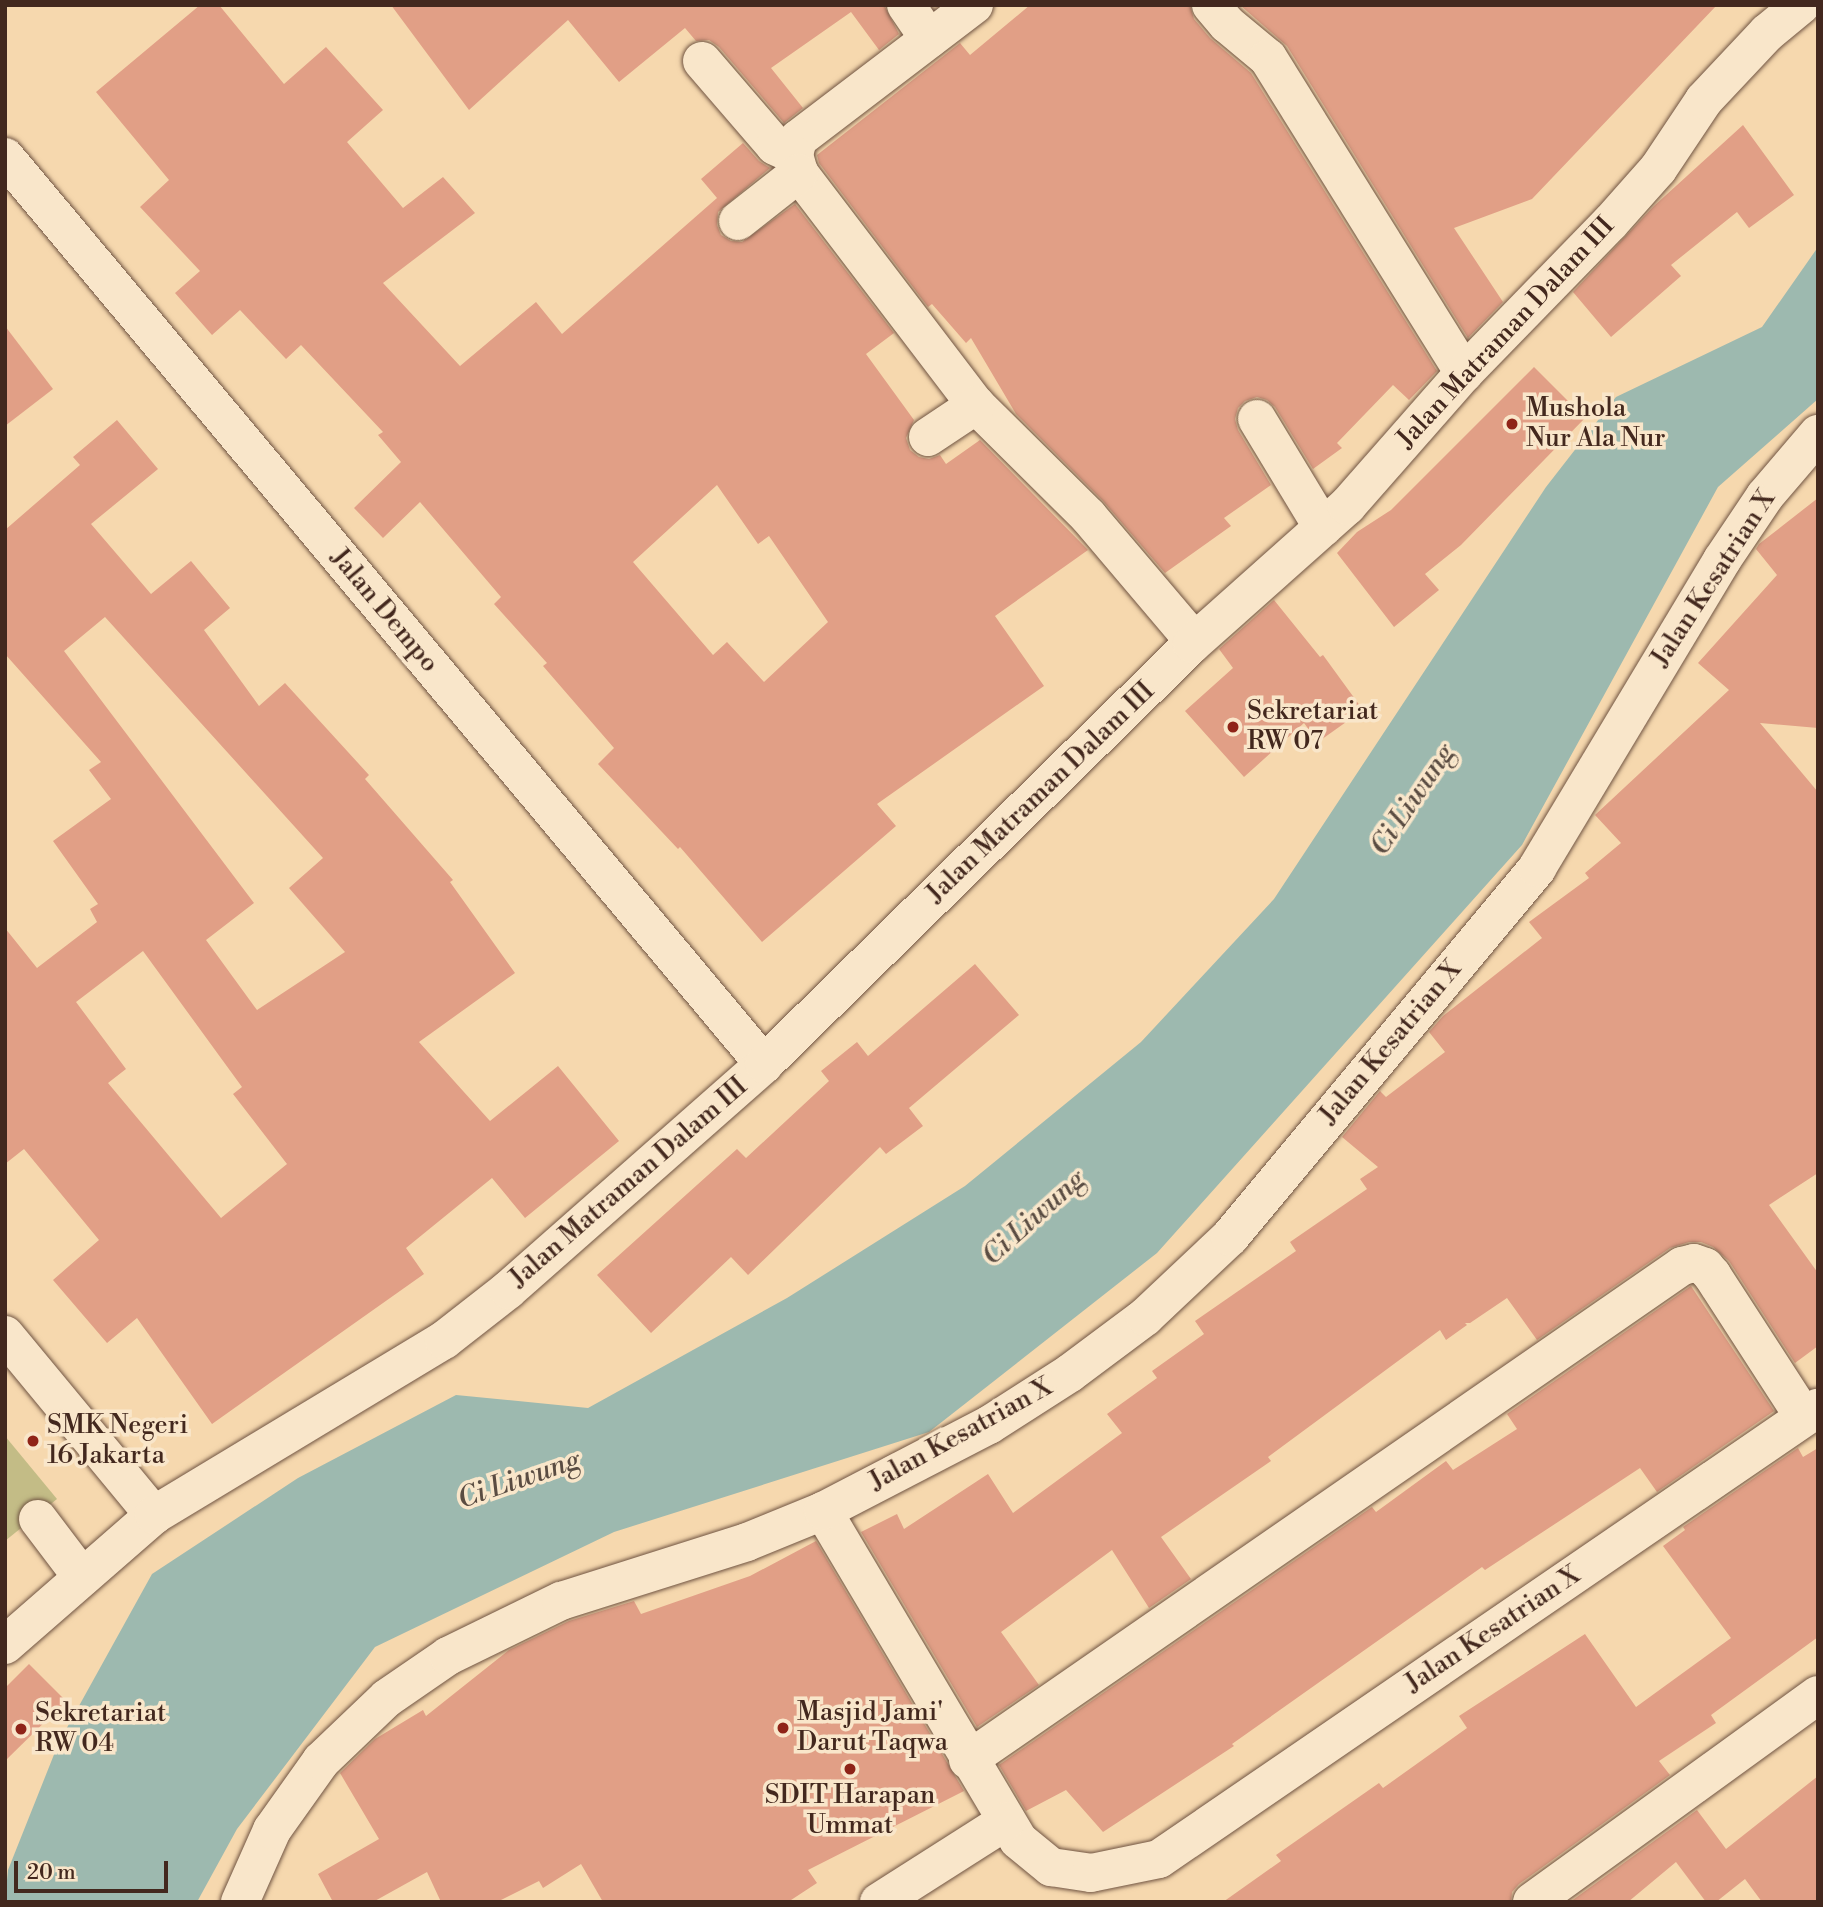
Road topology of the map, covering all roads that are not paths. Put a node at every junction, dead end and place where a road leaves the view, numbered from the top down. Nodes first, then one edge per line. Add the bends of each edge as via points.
1 (906, 5) edge
2 (974, 5) edge
3 (1211, 5) edge
4 (1801, 5) edge
5 (929, 39) junction
6 (702, 61) dead end
7 (5, 157) edge
8 (796, 164) junction
9 (738, 221) dead end
10 (1464, 373) junction
11 (976, 405) junction
12 (1257, 419) dead end
13 (1818, 434) edge
14 (928, 437) dead end
15 (1322, 528) junction
16 (1192, 644) junction
17 (764, 1064) junction
18 (5, 1335) edge
19 (1811, 1412) edge
20 (822, 1511) junction
21 (154, 1515) junction
22 (38, 1519) dead end
23 (82, 1577) junction
24 (5, 1645) edge
25 (1818, 1695) edge
26 (968, 1760) junction
27 (1006, 1821) junction
28 (240, 1902) edge
29 (879, 1902) edge
30 (1532, 1902) edge

1 - 5 street
2 - 5 street
3 - 10 street via 1268,58
4 - 10 street, Jalan Matraman Dalam III via 1767,33 1704,100 1642,187
5 - 8 street via 798,139
6 - 8 street
7 - 17 street, Jalan Dempo
8 - 9 street
8 - 11 street
10 - 15 street, Jalan Matraman Dalam III via 1347,506
11 - 14 street
11 - 16 street via 1088,516
12 - 15 street
13 - 20 street, Jalan Kesatrian X via 1765,496 1722,560 1537,868 1230,1237 1145,1317 1070,1373 989,1425
15 - 16 street, Jalan Matraman Dalam III
16 - 17 street, Jalan Matraman Dalam III
17 - 21 street, Jalan Matraman Dalam III via 508,1290 444,1340
18 - 21 street
19 - 26 street via 1705,1266 1682,1265
19 - 27 street, Jalan Kesatrian X via 1159,1859 1091,1873 1051,1867 1018,1840
20 - 26 street, Jalan Kesatrian X
20 - 28 street, Jalan Kesatrian X via 747,1542 561,1601 448,1656 387,1698 321,1761 272,1830
21 - 23 street, Jalan Matraman Dalam III
22 - 23 street
23 - 24 street, Jalan Matraman Dalam III
25 - 30 street
26 - 27 street, Jalan Kesatrian X
27 - 29 street

